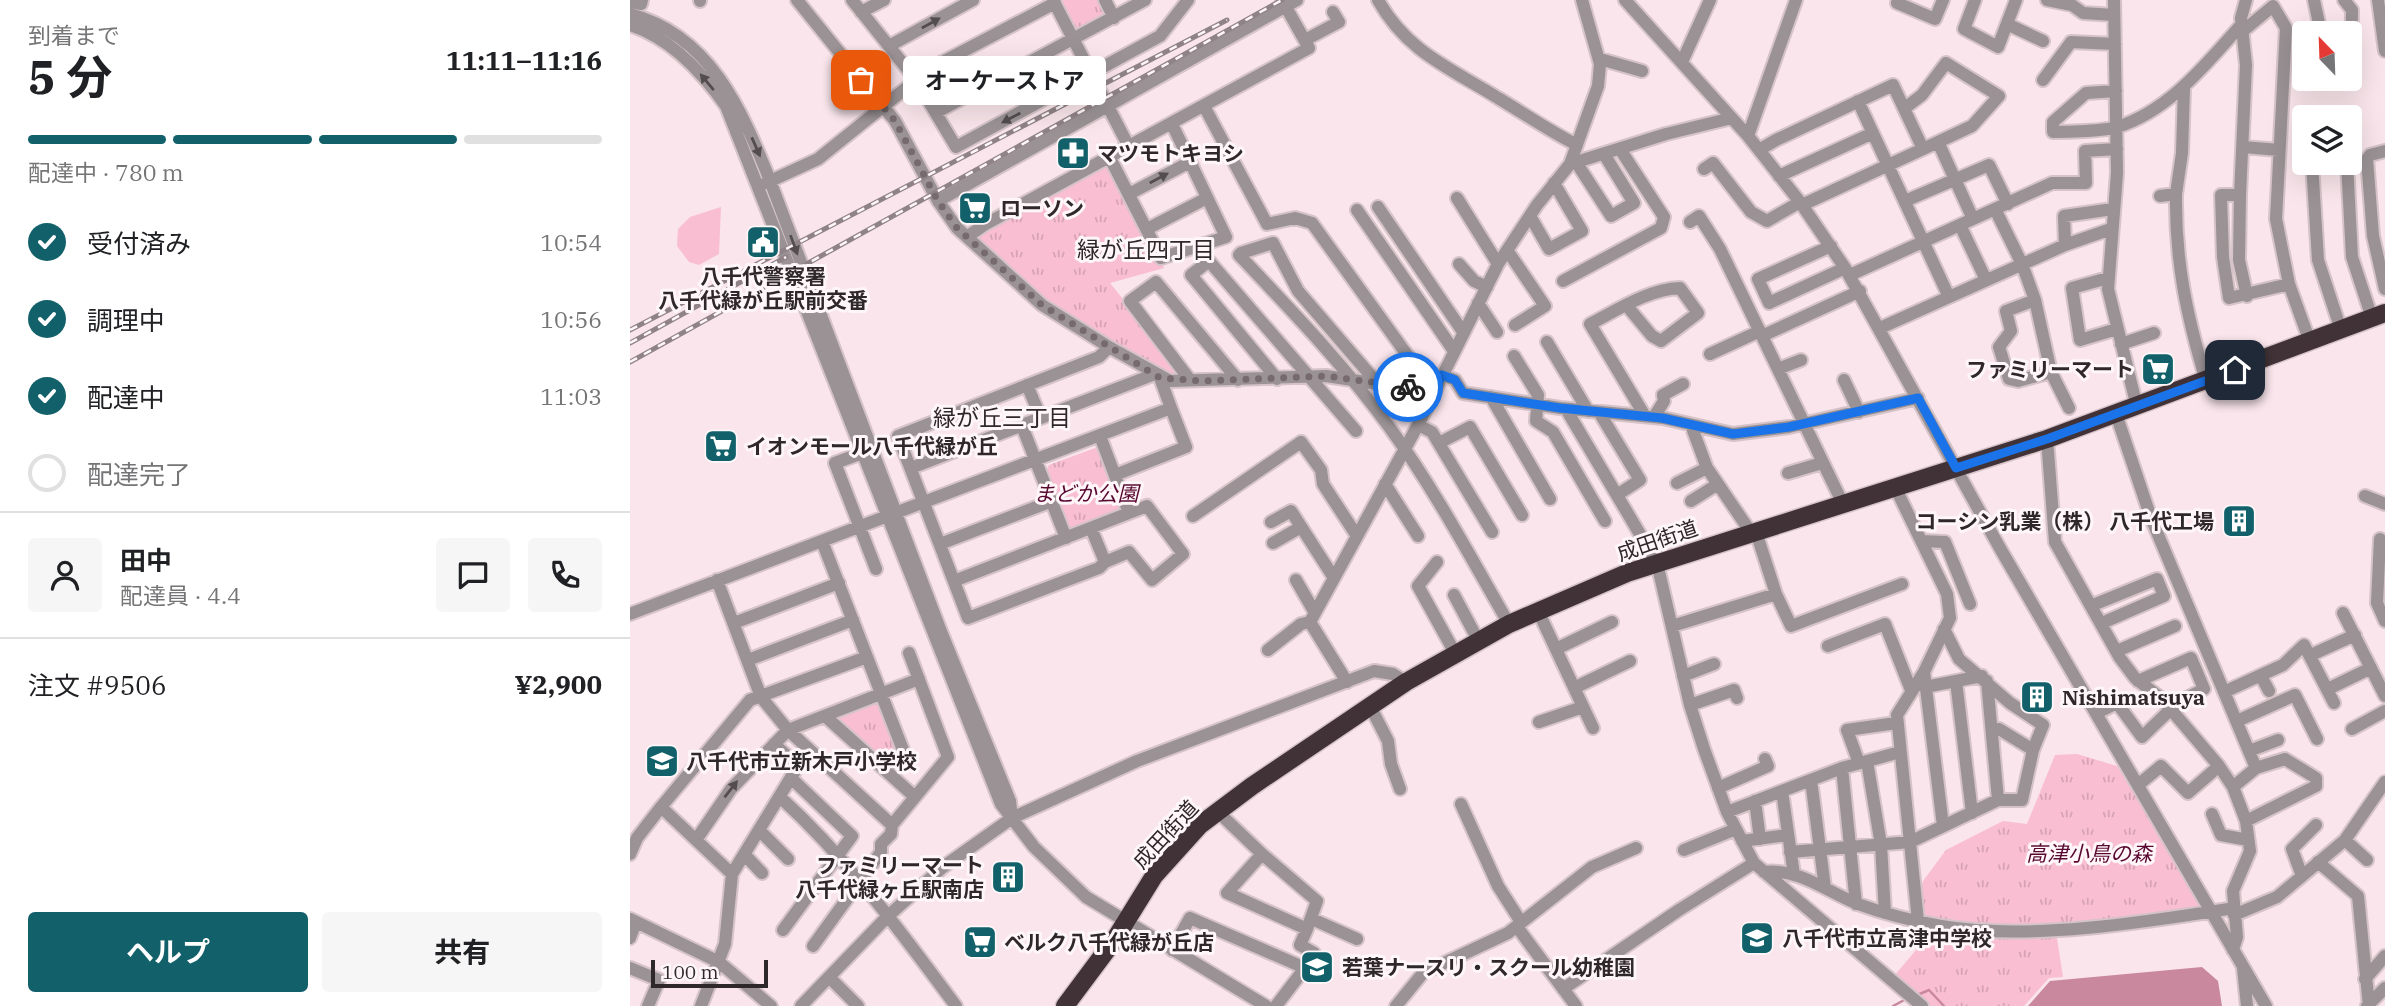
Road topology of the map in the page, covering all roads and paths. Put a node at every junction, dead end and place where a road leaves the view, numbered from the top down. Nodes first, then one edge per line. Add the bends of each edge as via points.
1 (642, 0) edge
2 (797, 0) edge
3 (852, 0) edge
4 (884, 0) edge
5 (973, 0) edge
6 (1105, 0) edge
7 (1145, 0) edge
8 (1188, 0) edge
9 (1378, 0) edge
10 (1582, 0) edge
11 (1625, 0) edge
12 (1710, 0) edge
13 (1796, 0) edge
14 (1898, 0) edge
15 (1943, 0) edge
16 (1975, 0) edge
17 (2016, 0) edge
18 (2046, 0) edge
19 (2114, 0) edge
20 (2246, 0) edge
21 (2314, 0) edge
22 (2344, 0) edge
23 (2378, 0) edge
24 (1054, 1) edge
25 (630, 2) edge
26 (1288, 2) edge
27 (2278, 3) edge
28 (861, 12) junction
29 (1333, 12) dead end
30 (630, 14) edge
31 (2114, 15) junction
32 (1114, 18) junction
33 (2318, 21) edge
34 (2352, 21) edge
35 (2007, 24) junction
36 (630, 25) edge
37 (2383, 26) edge
38 (2242, 28) junction
39 (1074, 40) junction
40 (1305, 40) junction
41 (2043, 41) dead end
42 (2115, 44) junction
43 (889, 46) junction
44 (2385, 51) edge
45 (1600, 59) junction
46 (1682, 62) junction
47 (1642, 71) dead end
48 (1093, 75) junction
49 (916, 80) junction
50 (2043, 80) dead end
51 (2184, 88) junction
52 (2116, 91) junction
53 (1858, 102) junction
54 (1109, 105) junction
55 (881, 106) junction
56 (1204, 106) junction
57 (1905, 108) junction
58 (937, 112) junction
59 (1732, 118) junction
60 (1172, 124) junction
61 (2116, 128) junction
62 (1873, 133) junction
63 (1748, 136) junction
64 (1938, 142) junction
65 (1577, 145) junction
66 (1129, 147) junction
67 (2243, 147) junction
68 (1620, 149) junction
69 (1923, 149) junction
70 (2117, 149) junction
71 (1759, 150) junction
72 (2279, 150) junction
73 (2385, 151) edge
74 (1604, 153) junction
75 (1110, 158) junction
76 (1190, 162) junction
77 (1573, 163) junction
78 (1888, 165) junction
79 (1704, 169) dead end
80 (2313, 175) edge
81 (2348, 175) edge
82 (1779, 176) junction
83 (1955, 180) junction
84 (765, 183) junction
85 (1554, 183) junction
86 (1129, 194) junction
87 (2176, 194) junction
88 (2240, 195) junction
89 (2160, 196) dead end
90 (1207, 198) junction
91 (1457, 198) dead end
92 (938, 201) junction
93 (1905, 201) junction
94 (1801, 204) junction
95 (2008, 204) junction
96 (1378, 207) dead end
97 (1995, 209) junction
98 (2113, 209) junction
99 (1357, 211) dead end
100 (1530, 216) junction
101 (1973, 219) junction
102 (1690, 222) dead end
103 (1960, 225) junction
104 (1147, 229) junction
105 (2111, 229) junction
106 (967, 237) junction
107 (1924, 242) junction
108 (2064, 245) junction
109 (1831, 246) junction
110 (1507, 250) junction
111 (1459, 264) dead end
112 (1498, 264) junction
113 (2022, 264) junction
114 (1848, 272) junction
115 (2108, 278) junction
116 (1986, 280) junction
117 (1563, 281) dead end
118 (2289, 284) junction
119 (1487, 287) junction
120 (2385, 289) edge
121 (1860, 291) junction
122 (2247, 296) junction
123 (1949, 297) junction
124 (2035, 300) junction
125 (1478, 303) junction
126 (1627, 306) junction
127 (2379, 316) edge
128 (1515, 325) dead end
129 (1880, 328) junction
130 (2117, 329) junction
131 (2341, 330) junction
132 (1463, 332) junction
133 (1497, 332) dead end
134 (1761, 333) junction
135 (2154, 333) dead end
136 (1547, 342) dead end
137 (2310, 342) junction
138 (2121, 344) junction
139 (1109, 347) junction
140 (1454, 351) junction
141 (1710, 354) dead end
142 (1514, 356) dead end
143 (1801, 360) dead end
144 (1778, 369) junction
145 (2051, 372) junction
146 (1158, 376) junction
147 (1311, 376) junction
148 (1277, 379) junction
149 (1190, 380) junction
150 (1238, 380) junction
151 (1353, 380) junction
152 (1844, 380) dead end
153 (1440, 381) junction
154 (2206, 381) junction
155 (1378, 384) junction
156 (1683, 384) dead end
157 (1027, 385) junction
158 (1401, 387) junction
159 (1491, 397) junction
160 (1918, 398) junction
161 (1535, 404) junction
162 (2137, 407) junction
163 (1171, 408) junction
164 (2069, 408) dead end
165 (1566, 409) junction
166 (1594, 411) junction
167 (1859, 412) junction
168 (2116, 414) junction
169 (1649, 417) junction
170 (1041, 418) junction
171 (1419, 423) junction
172 (1803, 424) junction
173 (1691, 425) junction
174 (1022, 426) junction
175 (1356, 431) dead end
176 (1100, 436) junction
177 (2047, 439) junction
178 (1439, 443) junction
179 (1404, 449) junction
180 (862, 453) junction
181 (1036, 460) junction
182 (1822, 463) junction
183 (1707, 467) junction
184 (911, 468) junction
185 (1956, 468) junction
186 (1788, 473) dead end
187 (1115, 475) junction
188 (1677, 483) dead end
189 (1385, 484) junction
190 (1718, 484) junction
191 (1896, 489) junction
192 (1617, 495) junction
193 (2365, 496) dead end
194 (1550, 499) dead end
195 (1691, 500) dead end
196 (1052, 501) junction
197 (924, 503) junction
198 (1843, 504) junction
199 (2384, 504) edge
200 (1129, 513) junction
201 (892, 514) junction
202 (1522, 515) dead end
203 (1193, 516) dead end
204 (1605, 521) dead end
205 (1271, 522) dead end
206 (860, 527) junction
207 (1301, 527) junction
208 (1091, 528) junction
209 (1492, 532) dead end
210 (1754, 533) junction
211 (1357, 536) junction
212 (1418, 536) dead end
213 (1066, 538) junction
214 (2378, 538) edge
215 (822, 541) junction
216 (1921, 541) junction
217 (1273, 543) dead end
218 (940, 544) junction
219 (1105, 562) junction
220 (1437, 562) dead end
221 (1657, 563) junction
222 (876, 569) dead end
223 (1334, 578) junction
224 (717, 580) junction
225 (954, 580) junction
226 (1296, 580) dead end
227 (2381, 582) edge
228 (839, 583) junction
229 (1902, 584) dead end
230 (1776, 594) junction
231 (1454, 595) dead end
232 (1970, 604) dead end
233 (2093, 605) junction
234 (1538, 611) junction
235 (2343, 613) dead end
236 (630, 614) edge
237 (1312, 617) junction
238 (853, 620) junction
239 (2385, 621) edge
240 (1612, 622) dead end
241 (734, 623) junction
242 (2102, 623) junction
243 (1509, 624) junction
244 (1672, 626) junction
245 (2175, 626) dead end
246 (1944, 629) junction
247 (2355, 635) junction
248 (1478, 640) junction
249 (1828, 646) dead end
250 (1556, 649) junction
251 (1268, 650) dead end
252 (2117, 652) junction
253 (909, 653) dead end
254 (1455, 653) junction
255 (2311, 656) junction
256 (867, 657) junction
257 (748, 660) junction
258 (1630, 661) dead end
259 (1714, 664) dead end
260 (2371, 668) junction
261 (1924, 672) junction
262 (1683, 676) junction
263 (2261, 676) junction
264 (1985, 678) junction
265 (919, 679) junction
266 (1956, 681) junction
267 (2138, 681) junction
268 (1347, 682) junction
269 (1406, 682) junction
270 (1925, 687) junction
271 (1574, 688) junction
272 (2328, 689) junction
273 (1912, 690) junction
274 (2224, 691) junction
275 (2269, 691) dead end
276 (881, 694) junction
277 (761, 696) junction
278 (2385, 696) edge
279 (1737, 698) dead end
280 (2334, 703) dead end
281 (1690, 705) junction
282 (1370, 706) junction
283 (1583, 707) junction
284 (2170, 708) junction
285 (2385, 711) edge
286 (2097, 713) junction
287 (825, 716) junction
288 (2236, 721) junction
289 (1539, 722) dead end
290 (1896, 723) junction
291 (1593, 728) dead end
292 (2352, 729) dead end
293 (788, 730) junction
294 (1992, 731) junction
295 (2278, 740) dead end
296 (2317, 740) dead end
297 (774, 744) junction
298 (2033, 750) junction
299 (2249, 751) junction
300 (1900, 752) junction
301 (1765, 759) dead end
302 (1863, 762) junction
303 (2219, 766) junction
304 (1842, 768) junction
305 (2256, 768) junction
306 (886, 770) junction
307 (791, 778) junction
308 (1811, 780) junction
309 (2385, 782) edge
310 (2138, 785) junction
311 (2233, 787) junction
312 (1718, 788) junction
313 (1400, 789) dead end
314 (1782, 791) junction
315 (780, 797) junction
316 (915, 797) junction
317 (1998, 800) junction
318 (1755, 801) junction
319 (1461, 803) dead end
320 (661, 807) junction
321 (1217, 811) junction
322 (1727, 812) junction
323 (1972, 813) junction
324 (2211, 814) dead end
325 (1012, 818) junction
326 (2246, 821) junction
327 (892, 825) junction
328 (2316, 825) dead end
329 (1943, 826) junction
330 (1736, 829) junction
331 (759, 830) junction
332 (633, 834) edge
333 (1788, 835) junction
334 (1760, 839) junction
335 (2248, 840) junction
336 (2345, 840) junction
337 (696, 841) junction
338 (1742, 841) junction
339 (1910, 842) junction
340 (1881, 845) junction
341 (1850, 847) junction
342 (1636, 848) dead end
343 (1684, 850) dead end
344 (1821, 850) junction
345 (1790, 852) junction
346 (630, 854) edge
347 (744, 854) junction
348 (839, 854) junction
349 (1262, 854) junction
350 (788, 859) dead end
351 (2367, 860) dead end
352 (2318, 862) junction
353 (1759, 868) junction
354 (762, 873) dead end
355 (732, 874) junction
356 (1794, 874) junction
357 (2302, 876) junction
358 (860, 880) junction
359 (1825, 888) junction
360 (1856, 904) junction
361 (2211, 912) junction
362 (2234, 912) junction
363 (1885, 913) junction
364 (888, 916) junction
365 (633, 921) edge
366 (1918, 921) junction
367 (1124, 922) junction
368 (1309, 924) junction
369 (1519, 925) junction
370 (783, 930) dead end
371 (630, 938) edge
372 (1357, 939) dead end
373 (813, 946) dead end
374 (1172, 950) junction
375 (2233, 950) junction
376 (2385, 956) edge
377 (719, 962) junction
378 (2243, 967) junction
379 (630, 968) edge
380 (1305, 968) junction
381 (830, 977) junction
382 (2365, 979) junction
383 (2385, 988) edge
384 (1563, 989) junction
385 (648, 1006) edge
386 (701, 1006) edge
387 (771, 1006) edge
388 (802, 1006) edge
389 (858, 1006) edge
390 (956, 1006) edge
391 (1065, 1006) edge
392 (1266, 1006) edge
393 (1276, 1006) edge
394 (1396, 1006) edge
395 (1576, 1006) edge
396 (1922, 1006) edge
397 (2247, 1006) edge
398 (2266, 1006) edge
399 (2368, 1006) edge

1 - 25 street via 641,4
2 - 55 street
3 - 28 street
4 - 28 street
43 -> 5 street
6 - 32 street
7 - 32 street
8 - 48 street via 1160,36
9 - 65 street via 1424,55
10 - 45 street
11 - 46 street
12 - 46 street
13 - 63 street
14 - 15 street via 1935,19
16 - 35 street via 1964,29 1998,47
17 - 35 street
18 - 31 street via 2072,5 2083,13
19 - 31 street
20 - 38 street
21 - 33 street
22 - 34 street via 2352,10
23 - 37 street
24 - 39 street
24 - 49 street
26 - 40 street
26 - 54 street
27 - 38 street
27 - 72 street via 2286,28
28 - 43 street
29 - 40 street via 1339,22
30 -> 84 street via 665,29 720,76 737,105
31 - 42 street
32 - 39 street
35 - 41 street
84 -> 36 street via 709,82 679,53
37 - 44 street
38 - 51 street
38 - 67 street
39 - 48 street
39 - 58 street
40 - 56 street via 1309,48
42 - 50 street via 2071,43
42 - 52 street
43 - 49 street
45 - 47 street
45 - 65 street via 1598,86
46 - 59 street
48 - 54 street
48 -> 58 street via 956,147
49 - 55 street
49 - 58 street
51 - 61 street
51 - 87 street
52 - 61 street
52 - 61 street via 2086,93 2053,122 2053,132
53 - 57 street via 1894,85
53 - 62 street
53 - 71 street
54 - 66 street
54 - 92 street
55 - 84 street via 818,159
55 - 92 street via 895,121
56 - 60 street
56 - 158 street via 1267,224 1295,218 1312,223 1413,363
57 - 64 street via 1922,96 1946,63 1999,96 1972,126
57 - 69 street
59 - 63 street
59 - 68 street
60 - 66 street
60 - 76 street
61 - 70 street
62 - 78 street
62 - 82 street
63 - 71 street
64 - 69 street
64 - 83 street
65 - 77 street
66 - 75 street
67 - 72 street
67 - 88 street
68 - 74 street
68 - 117 street via 1664,217 1661,228
69 - 78 street
70 - 95 street via 2085,151 2086,183 2052,183
70 - 98 street
71 - 82 street
72 - 118 street via 2276,219
73 - 120 street via 2367,159 2373,236
74 - 77 street
74 - 77 street via 1634,203 1611,216
75 - 86 street
75 - 106 street
86 -> 76 street
76 - 90 street
77 - 85 street
78 - 93 street
78 - 94 street
79 - 94 street via 1713,163 1751,212 1767,221
80 - 131 street via 2318,260
81 - 127 street via 2352,257
82 - 94 street
83 - 93 street
83 - 95 street via 1989,165
83 - 101 street
84 - 180 street
84 -> 201 street
85 - 100 street
85 - 100 street via 1582,231 1549,249
86 - 104 street
87 - 89 street
87 - 154 street via 2176,246 2186,312
88 - 122 street via 2239,260
88 - 122 street via 2221,195 2223,257 2230,298
90 - 104 street
90 - 104 street via 1226,237 1161,258
91 - 112 street
92 - 106 street
93 - 107 street
94 - 109 street
95 - 97 street
96 - 132 street
97 - 101 street
97 - 113 street
98 - 105 street
98 - 108 street via 2064,216
99 - 140 street
100 - 110 street
101 - 103 street
102 - 134 street via 1699,216
103 - 107 street
103 - 116 street
105 - 108 street
105 - 115 street
106 - 139 street via 1042,305
107 - 114 street
107 - 123 street
108 - 113 street
109 - 114 street
109 - 114 street via 1758,279 1769,303
110 - 112 street
110 - 128 street via 1545,306
111 - 119 street via 1474,281
112 - 119 street
113 - 116 street
113 - 124 street
114 - 121 street
115 - 130 street
115 - 130 street via 2072,288 2080,340
116 - 123 street
118 - 122 street
118 - 137 street
119 - 125 street
121 - 129 street
121 - 134 street
123 - 129 street
124 - 145 street
124 - 145 street via 2006,311 2011,331 1999,346 2000,354 2010,379
125 - 132 street
125 - 133 street
126 - 126 street via 1665,289 1680,288 1698,313 1661,341
126 - 169 street via 1590,324
127 - 131 highway, 成田街道
129 - 160 street
130 - 138 street
131 - 137 highway, 成田街道
132 - 140 street
134 - 141 street
134 - 144 street
135 - 138 street
136 - 166 street
137 - 154 highway, 成田街道
138 - 162 street
139 - 146 street
139 - 157 street via 1099,357
140 - 153 street
142 - 161 street via 1538,395
143 - 144 street
144 - 172 street
145 - 164 street
146 - 149 street
146 - 163 street
146 - 170 street
147 - 148 street
147 - 148 street via 1209,261 1191,275
147 - 151 street
147 - 175 street
148 - 150 street
149 - 150 street
149 - 150 street via 1129,301 1156,282
151 - 155 street
151 - 155 street via 1241,253 1273,243 1298,290
151 - 179 street
152 - 167 street
153 - 158 street
153 - 159 street via 1455,380 1463,393
153 - 171 street
154 - 162 highway, 成田街道
155 - 158 street
156 - 169 street via 1662,395 1664,401
157 - 170 street
157 - 184 street via 898,436
158 - 171 street
159 - 161 street
159 - 194 street
160 - 167 street
160 - 185 street
161 - 165 street
161 - 204 street via 1536,422 1553,432
162 - 168 highway, 成田街道
163 - 176 street
163 - 187 street via 1186,447
165 - 166 street
165 - 192 street
166 - 169 street
166 - 192 street via 1640,480
167 - 172 street
168 - 177 highway, 成田街道
168 - 274 street via 2151,518
169 - 173 street
170 - 174 street
171 - 178 street
171 - 179 street
172 - 173 street via 1733,434
172 - 182 street
173 - 183 street
174 - 181 street
174 - 184 street
176 - 181 street
176 - 187 street
177 - 185 highway, 成田街道
177 - 233 street via 2055,542
178 - 202 street via 1470,427
178 - 209 street
179 - 189 street
179 - 243 street
180 - 201 street
180 - 206 street via 835,463
181 - 196 street
181 - 197 street
182 - 186 street
182 - 198 street
183 - 188 street
183 - 190 street
184 - 197 street
185 - 191 highway, 成田街道
185 - 286 street
187 - 200 street
189 - 211 street
189 - 212 street
190 - 195 street
190 - 210 street
191 - 198 highway, 成田街道
191 - 216 street
192 - 221 street
193 - 199 street
196 - 213 street
196 - 218 street
197 - 201 street
197 - 218 street
198 - 210 highway, 成田街道
200 - 208 street
200 - 219 street via 1147,506 1183,554 1152,580 1129,552
201 - 206 street
201 - 325 street via 978,751
203 - 211 street via 1301,442
205 - 207 street via 1291,511
206 - 215 street
206 - 222 street
207 - 217 street
207 - 223 street
208 - 213 street
208 - 219 street
210 - 221 highway, 成田街道
210 - 230 street
211 - 223 street
213 - 225 street
214 - 227 street
215 - 224 street
215 - 228 street
216 - 232 street via 1945,542
216 - 246 street via 1951,607
218 - 225 street
219 - 225 street via 968,618
220 - 254 street via 1418,586
221 - 234 highway, 成田街道
221 - 244 street
223 - 237 street
224 - 236 street
224 - 241 street
226 - 237 street
227 - 239 street via 2377,603
228 - 238 street
228 - 241 street
229 - 230 street via 1791,626
230 - 244 street
231 - 248 street
233 - 242 street
233 - 242 street via 2157,579 2164,596
234 - 243 highway, 成田街道
234 - 250 street
235 - 247 street
237 - 251 street
237 - 268 street
238 - 256 street
238 - 257 street
240 - 250 street
241 - 257 street
242 - 252 street
243 - 248 highway, 成田街道
244 - 262 street
245 - 252 street
246 - 261 street
246 - 264 street via 1959,659
247 - 255 street
247 - 260 street
248 - 254 highway, 成田街道
249 - 273 street via 1885,624
250 - 271 street
252 - 267 street
253 - 265 street
254 - 269 highway, 成田街道
255 - 263 street via 2304,645 2286,669
255 - 272 street
256 - 276 street
256 - 277 street
257 - 277 street
258 - 271 street
259 - 262 street
260 - 272 street
260 - 278 street
261 - 270 street
261 - 273 street
262 - 281 street
263 - 274 street
263 - 275 street
264 - 266 street
264 - 294 street
264 - 298 street via 2010,703 2043,725
265 - 276 street
265 - 316 street via 948,757
266 - 270 street
266 - 323 street
267 - 284 street
267 - 284 street via 2192,658 2204,689
268 - 269 street via 1374,671 1394,674
268 - 325 street via 1138,761
269 - 282 highway, 成田街道
270 - 329 street
271 - 283 street
272 - 280 street
273 - 290 street
274 - 288 street
276 - 287 street
276 - 306 street via 903,750
277 - 293 street
277 - 320 street via 750,700
279 - 281 street via 1734,691
281 - 312 street
282 - 313 street via 1388,741
282 - 321 highway, 成田街道
283 - 289 street
283 - 291 street
284 - 286 street via 2142,737 2117,703
284 - 303 street
285 - 292 street
286 - 310 street
287 - 293 street
287 - 306 street
288 - 296 street via 2295,695
288 - 299 street
290 - 300 street
290 - 302 street via 1847,730
293 - 297 street
293 - 327 street
294 - 298 street via 1999,729
294 - 317 street
295 - 299 street
297 - 307 street via 798,766
337 -> 297 street via 730,789
298 - 317 street via 2022,800
299 - 305 street
300 - 302 street
300 - 339 street
301 - 312 street via 1768,766
302 - 304 street
302 - 340 street
303 - 310 street via 2188,793 2161,766
303 - 311 street
304 - 308 street
304 - 341 street
305 - 311 street
305 - 326 street via 2285,759 2316,778 2316,786
306 - 316 street
307 - 315 street
307 - 348 street via 852,836
308 - 314 street
308 - 344 street
309 - 336 street
310 - 361 street
311 - 326 street
312 - 322 street
314 - 318 street
314 - 333 street
315 - 331 street
315 - 348 street
316 - 327 street
317 - 323 street
318 - 322 street
318 - 334 street
319 - 369 street
320 - 332 street
320 - 337 street
321 - 349 street
321 - 367 highway, 成田街道 via 1169,857
322 - 330 street
323 - 329 street
324 - 335 street via 2221,835
325 - 364 street via 943,867
325 - 367 street via 1068,881
326 - 335 street
327 - 358 street via 881,852
328 - 357 street via 2292,849
329 - 339 street
330 - 338 street
330 - 343 street
331 - 347 street
331 - 350 street
332 - 346 street
333 - 334 street
333 - 345 street
334 - 338 street
335 - 362 street via 2250,852 2236,879
336 - 351 street
336 - 352 street
337 - 355 street
338 - 353 street
339 - 340 street
339 - 366 street
340 - 341 street
340 - 363 street
341 - 344 street
341 - 360 street
342 - 369 street via 1592,867
344 - 345 street
344 - 359 street
345 - 356 street
347 - 354 street
347 - 355 street
348 - 358 street
348 - 370 street
349 - 368 street via 1317,901
349 - 368 street via 1227,893
352 - 357 street
352 - 382 street via 2358,896
353 - 356 street
353 - 384 street via 1679,909
353 - 396 street
355 - 377 street via 726,944
356 - 359 street
357 - 362 street via 2277,897
358 - 364 street
358 - 373 street
359 - 360 street
360 - 363 street
361 - 362 street
361 - 366 street via 2012,930 1959,929
361 - 375 street
362 - 375 street via 2237,937
363 - 366 street
364 - 381 street
364 - 390 street
365 - 371 street
365 - 377 street
367 - 374 street
367 - 391 highway, 成田街道
368 - 372 street
368 - 380 street via 1300,945 1314,953
369 - 384 street
369 - 394 street via 1423,973
374 - 380 street via 1190,918
374 - 392 street
375 - 378 street
376 - 382 street
377 - 386 street
377 - 387 street
378 - 397 street
378 - 398 street
379 - 385 street via 659,980
380 - 393 street
381 - 388 street
381 - 389 street
382 - 399 street
383 - 399 street
384 - 395 street

